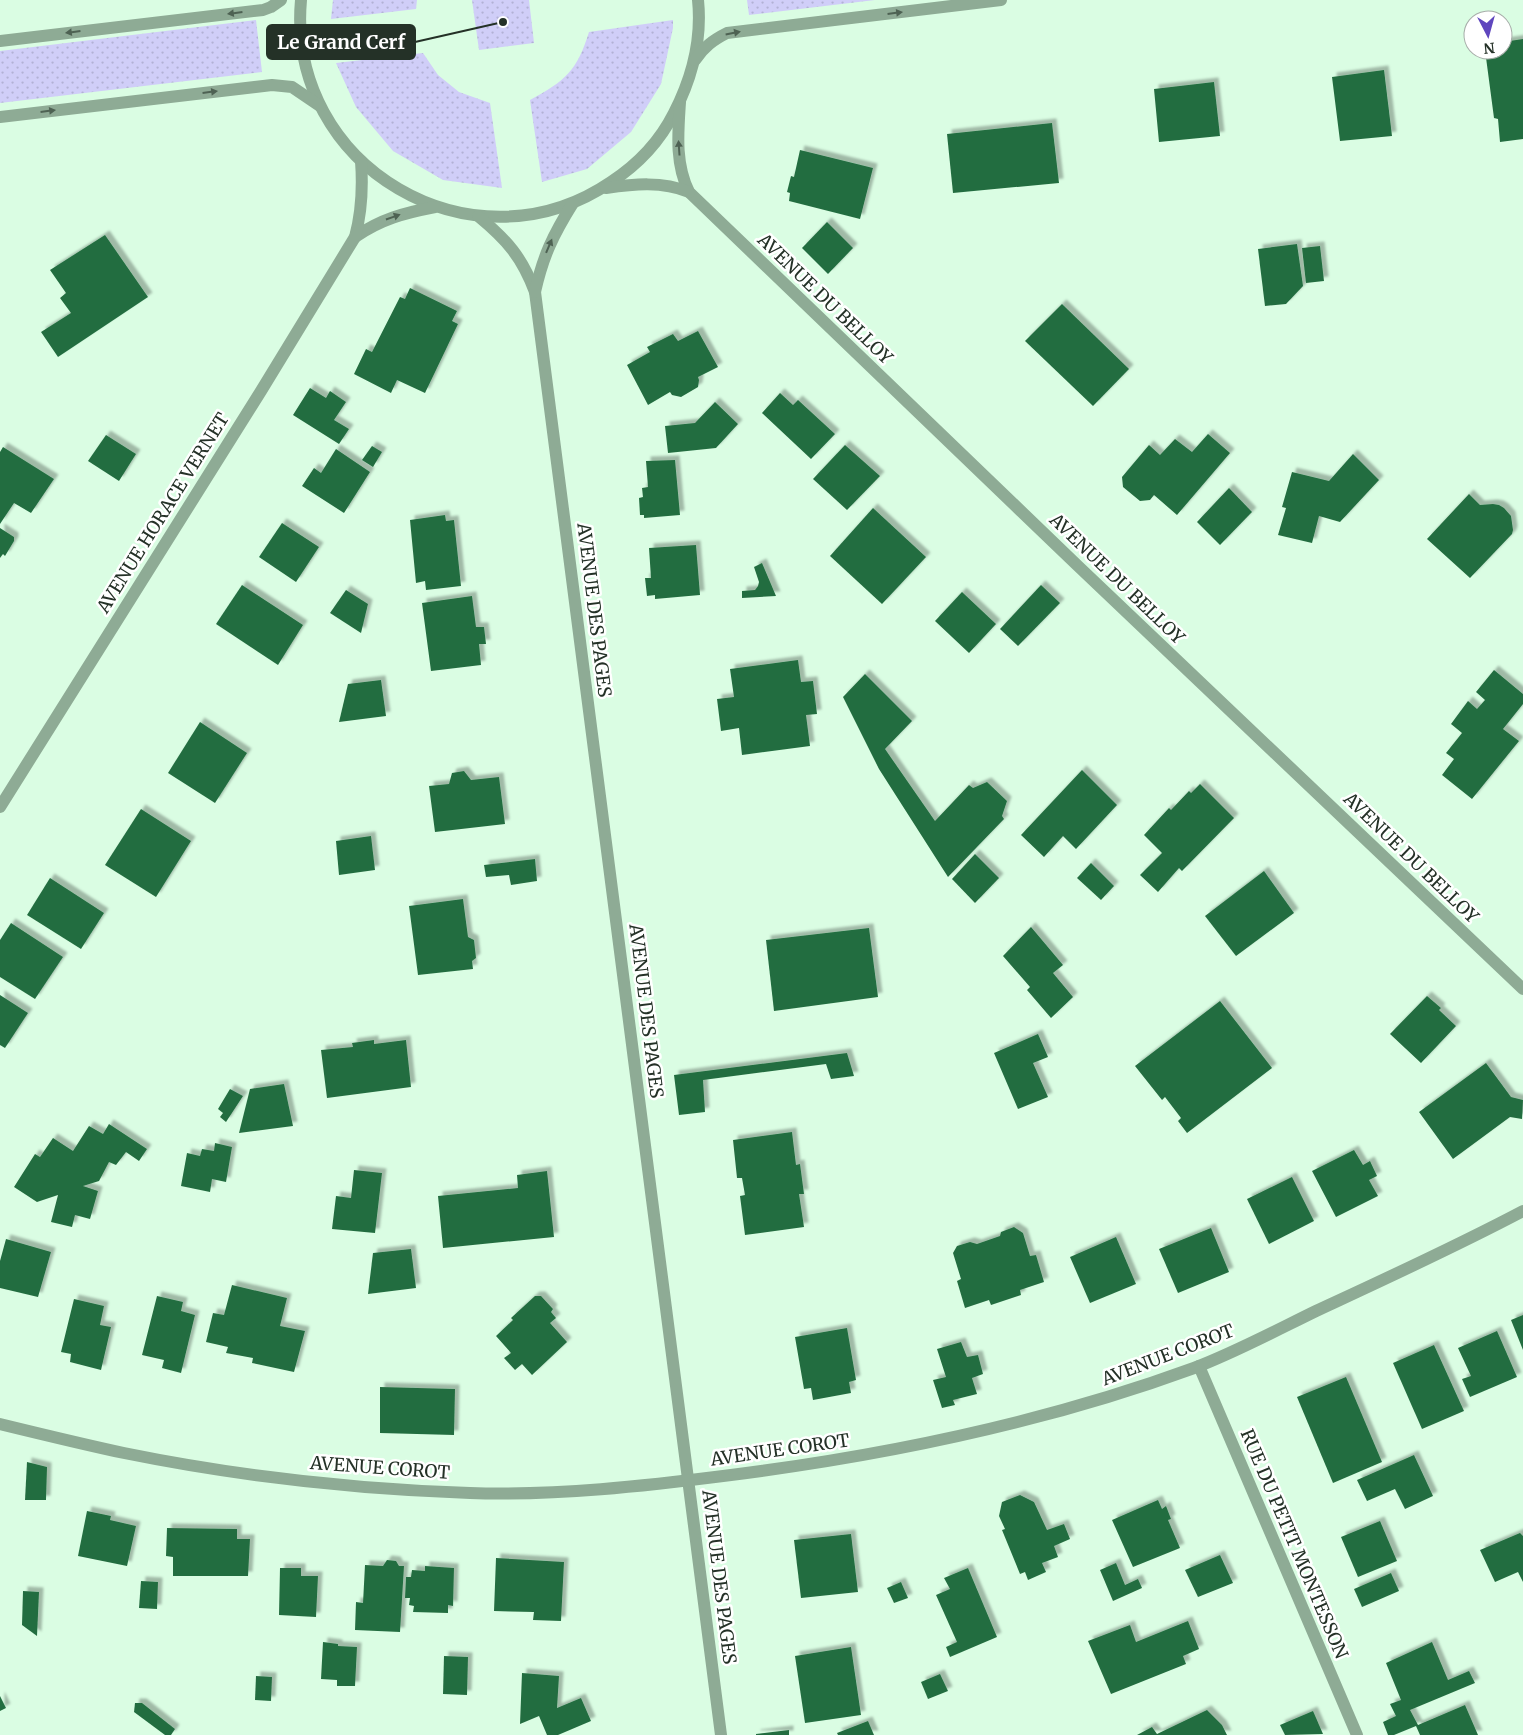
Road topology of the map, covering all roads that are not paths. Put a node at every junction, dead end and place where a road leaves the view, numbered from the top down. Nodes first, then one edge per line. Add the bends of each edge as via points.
1 (281, 0) edge
2 (301, 0) edge
3 (698, 0) edge
4 (1001, 0) edge
5 (0, 41) edge
6 (695, 60) junction
7 (680, 102) junction
8 (321, 106) junction
9 (0, 117) edge
10 (361, 161) junction
11 (602, 189) junction
12 (689, 192) junction
13 (573, 203) junction
14 (435, 207) junction
15 (478, 216) junction
16 (355, 237) junction
17 (535, 292) junction
18 (0, 807) edge
19 (1523, 990) edge
20 (1523, 1211) edge
21 (1199, 1366) junction
22 (0, 1424) edge
23 (689, 1481) junction
24 (721, 1735) edge
25 (1357, 1735) edge

1 -> 5 street via 263,10
2 - 8 street via 303,55
3 - 6 street
6 -> 4 street via 714,40 727,34
6 - 7 street
7 - 11 street via 669,123 641,158
12 -> 7 street via 683,179 678,144
9 -> 8 street via 272,85 292,87
8 - 10 street via 349,150
10 - 14 street via 385,182
10 - 16 street via 362,198
11 - 12 street via 653,184
11 - 13 street
12 - 19 street, AVENUE DU BELLOY
13 - 15 street via 526,215
17 -> 13 street via 542,260
14 - 15 street
16 -> 14 street via 390,218
15 - 17 street via 494,228 522,262
16 - 18 street, AVENUE HORACE VERNET
17 - 23 street, AVENUE DES PAGES
20 - 21 street, AVENUE COROT
21 - 23 street, AVENUE COROT via 1105,1399 948,1440 813,1465
21 - 25 street, RUE DU PETIT MONTESSON
22 - 23 street, AVENUE COROT via 136,1455 234,1472 345,1485 472,1493 574,1491
23 - 24 street, AVENUE DES PAGES

